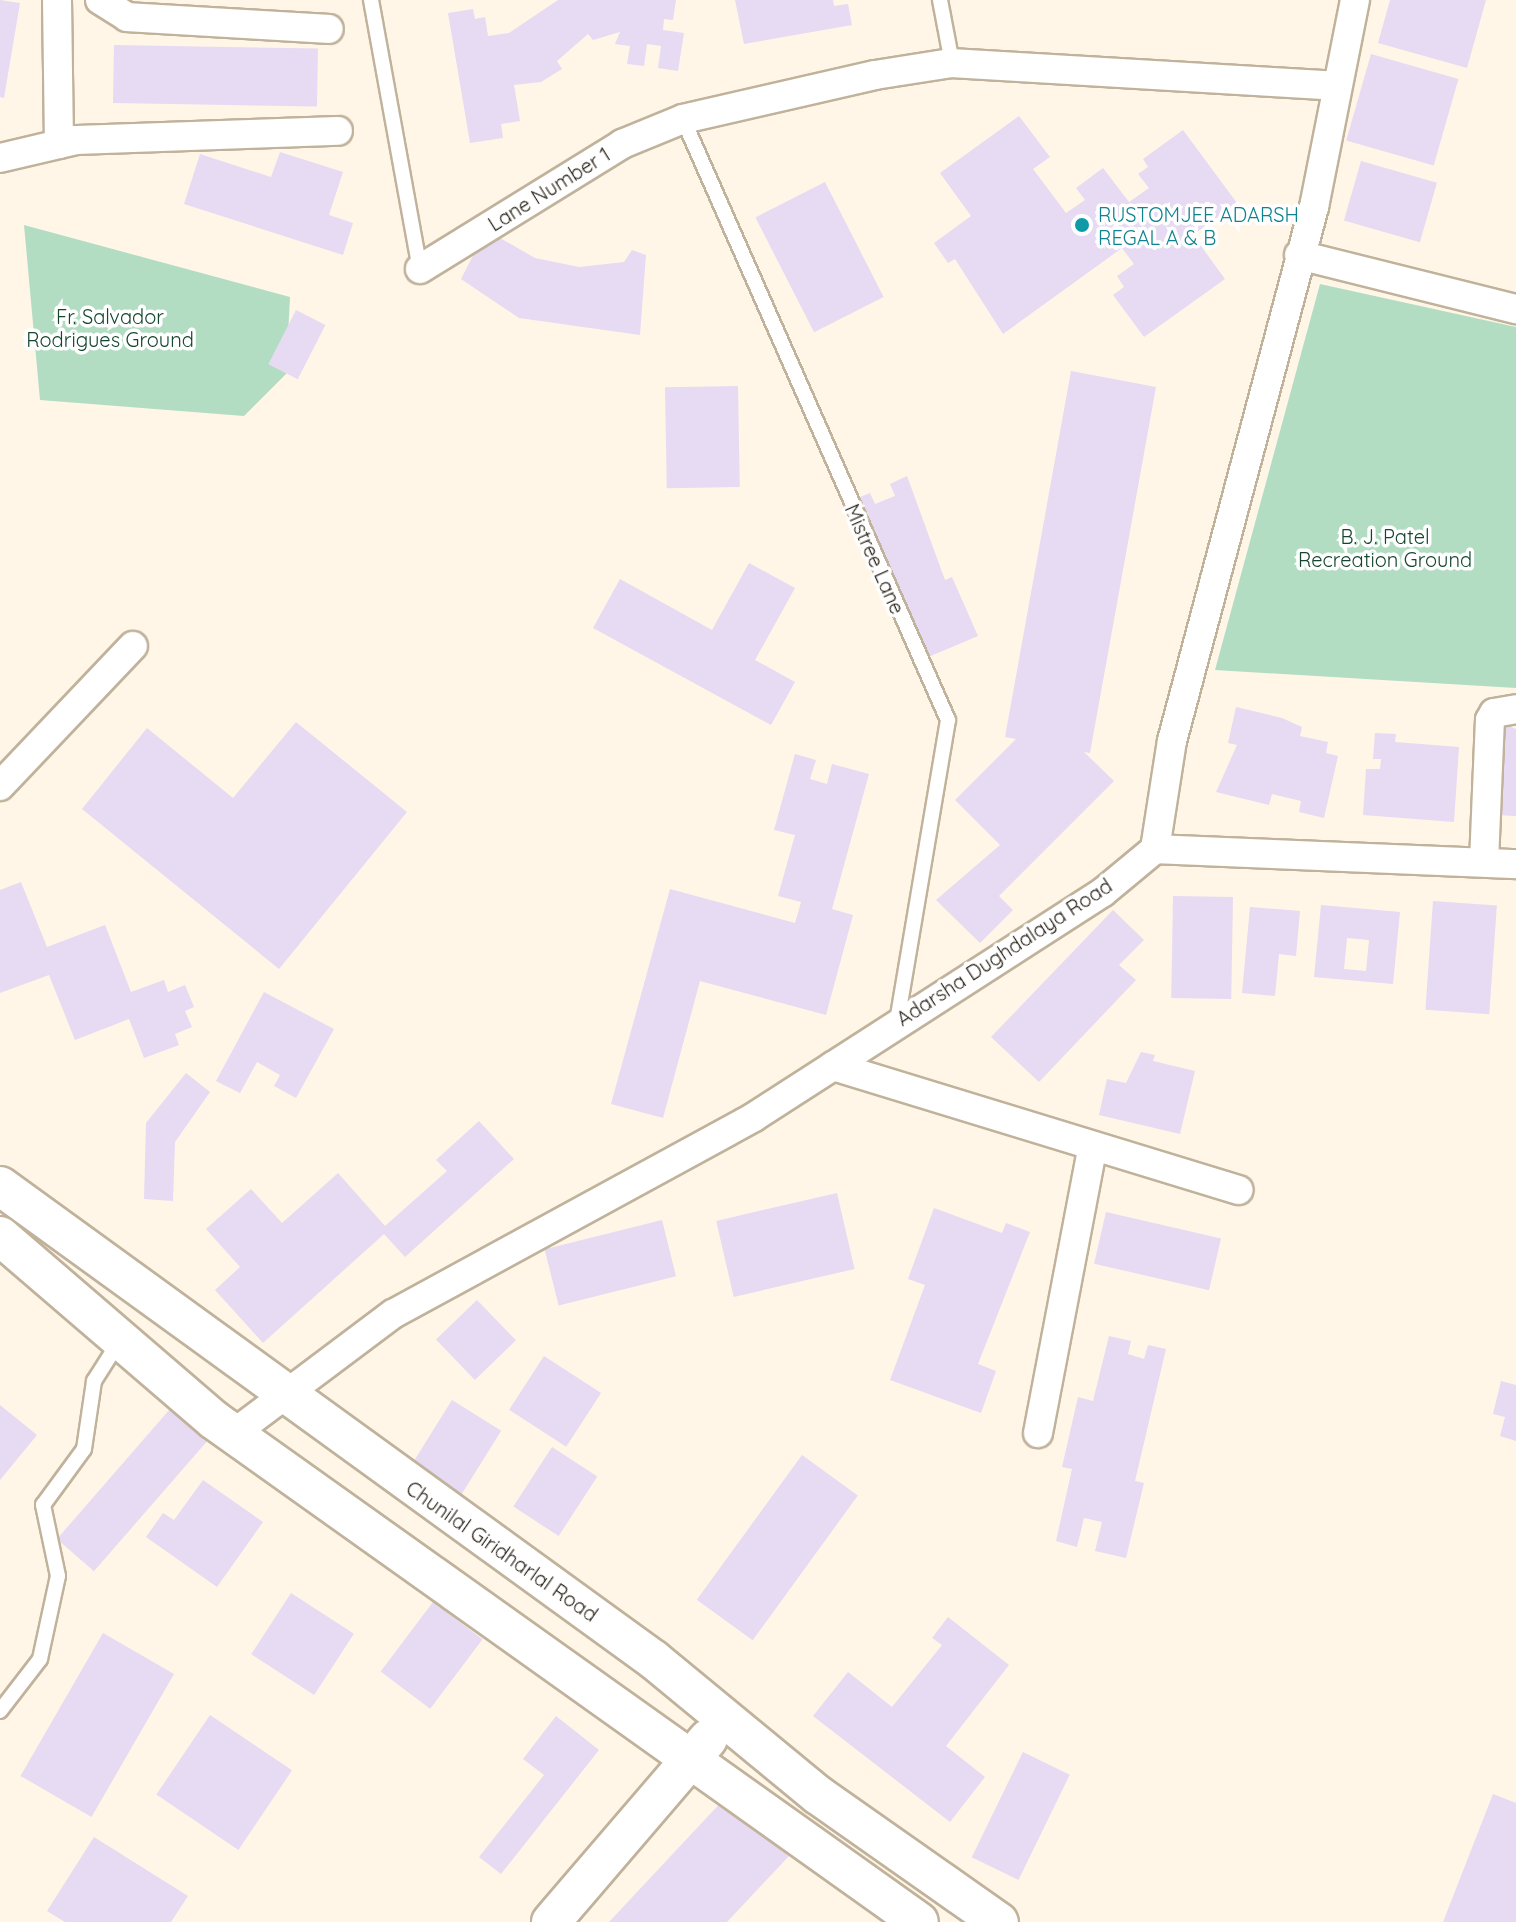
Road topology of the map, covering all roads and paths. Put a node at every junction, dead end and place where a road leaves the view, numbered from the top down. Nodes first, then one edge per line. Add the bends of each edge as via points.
1 (57, 0) edge
2 (100, 0) edge
3 (371, 0) edge
4 (940, 0) edge
5 (1355, 0) edge
6 (329, 29) dead end
7 (952, 63) junction
8 (1334, 86) junction
9 (683, 119) junction
10 (338, 131) dead end
11 (59, 144) junction
12 (0, 158) edge
13 (1299, 255) junction
14 (420, 269) joint
15 (1516, 309) edge
16 (133, 646) dead end
17 (1516, 709) edge
18 (0, 786) edge
19 (1155, 849) junction
20 (1484, 862) junction
21 (1516, 864) edge
22 (897, 1020) junction
23 (833, 1066) junction
24 (1093, 1146) junction
25 (0, 1186) edge
26 (1238, 1190) dead end
27 (0, 1236) edge
28 (120, 1339) junction
29 (281, 1394) junction
30 (1038, 1433) dead end
31 (233, 1434) junction
32 (0, 1711) edge
33 (728, 1717) junction
34 (693, 1756) junction
35 (554, 1921) edge
36 (919, 1922) edge
37 (999, 1922) edge

1 - 11 street
2 - 6 street via 127,17
3 - 14 lane
4 - 7 lane
5 - 8 street
7 - 8 street, Lane Number 1
7 - 9 street, Lane Number 1
8 - 13 street
9 - 14 street, Lane Number 1 via 622,144
9 - 22 lane, Mistree Lane via 948,720
10 - 11 street
11 - 12 street
13 - 15 street
13 - 19 street via 1172,741
16 - 18 street
17 - 20 street via 1494,713 1490,720
19 - 20 street
19 - 22 street, Adarsha Dughdalaya Road via 1102,893
20 - 21 street
22 - 23 street, Adarsha Dughdalaya Road
23 - 24 street
23 - 29 street, Adarsha Dughdalaya Road via 754,1117 393,1314
24 - 26 street
24 - 30 street
25 - 29 main road, Chunilal Giridharlal Road
27 - 28 main road
28 - 31 main road
28 - 32 lane via 94,1381 84,1449 43,1505 58,1576 40,1659
29 - 31 street, Adarsha Dughdalaya Road
29 - 33 main road, Chunilal Giridharlal Road
31 - 34 main road
33 - 34 main road
33 - 37 main road, Chunilal Giridharlal Road via 818,1795
34 - 35 main road
34 - 36 main road

